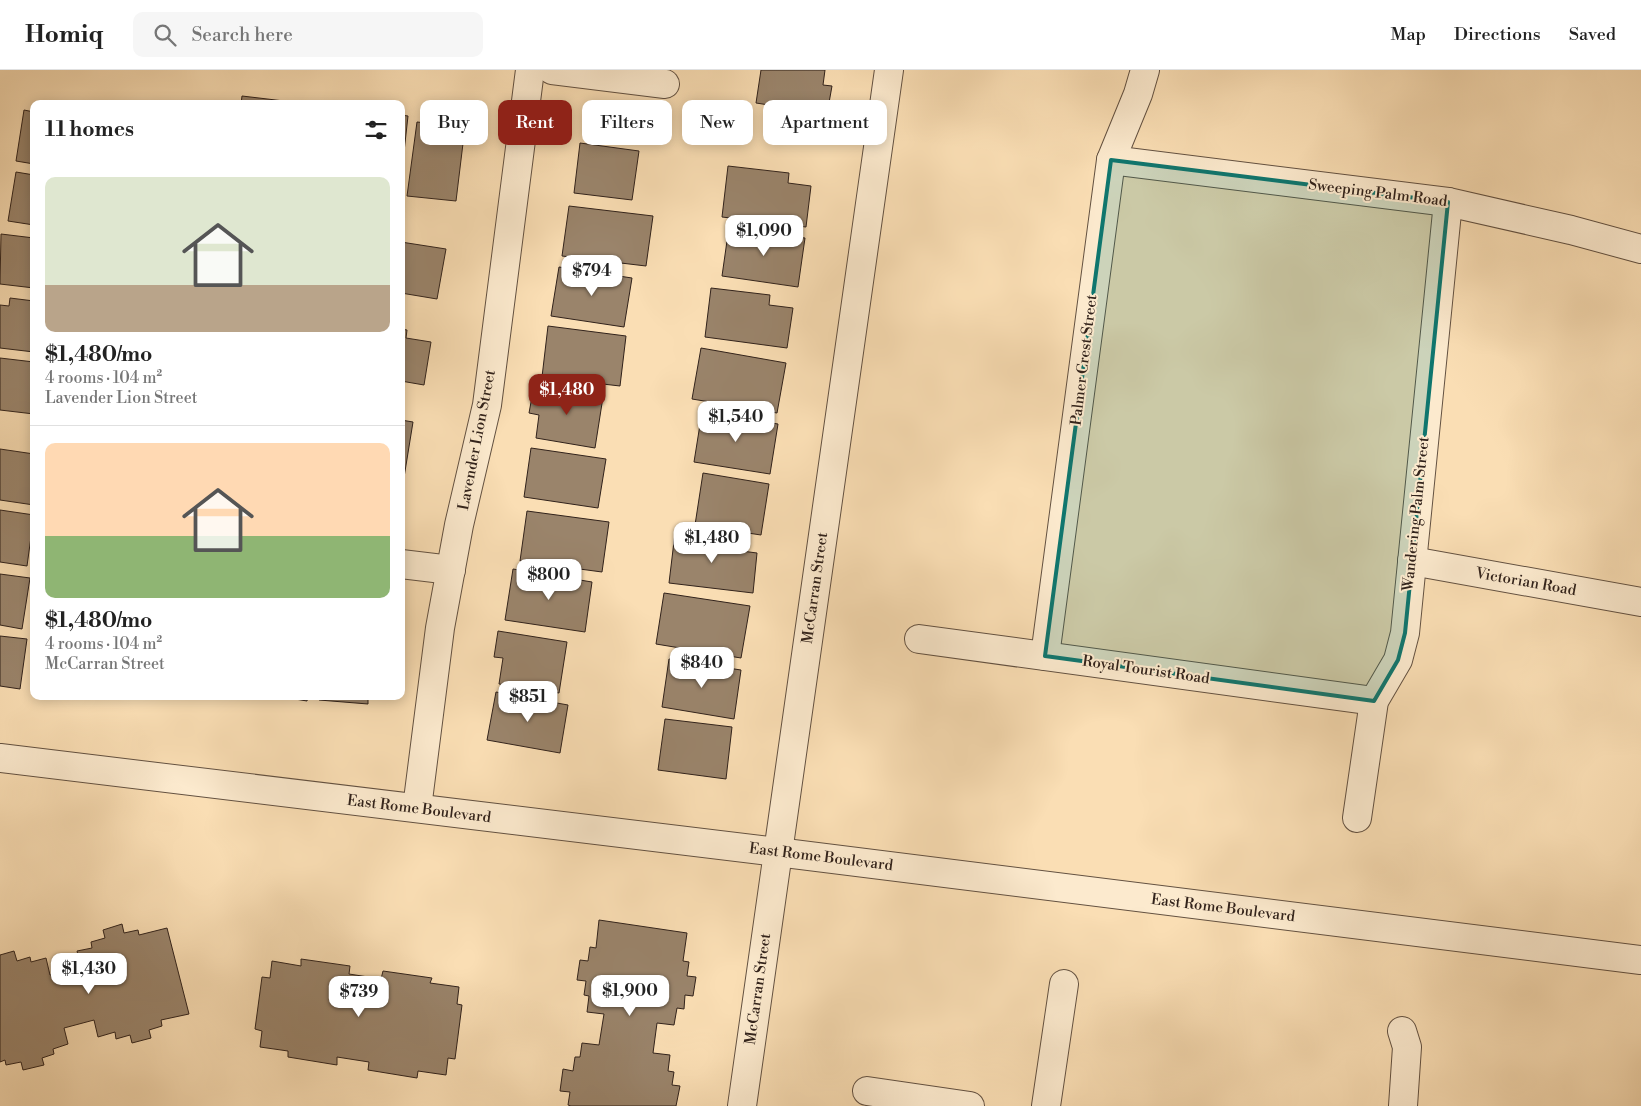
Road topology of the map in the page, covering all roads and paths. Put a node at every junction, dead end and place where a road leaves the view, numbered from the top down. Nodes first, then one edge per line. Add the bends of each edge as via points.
1 (530, 70) edge
2 (552, 70) edge
3 (889, 70) edge
4 (1144, 70) edge
5 (665, 84) dead end
6 (1111, 160) junction
7 (1448, 202) junction
8 (1641, 249) edge
9 (1412, 561) junction
10 (405, 564) edge
11 (451, 570) junction
12 (1641, 602) edge
13 (919, 639) dead end
14 (1045, 656) junction
15 (1374, 701) junction
16 (0, 758) edge
17 (417, 808) junction
18 (1358, 818) dead end
19 (777, 852) junction
20 (1641, 960) edge
21 (1064, 984) dead end
22 (1402, 1031) dead end
23 (867, 1091) dead end
24 (742, 1106) edge
25 (970, 1106) edge
26 (1046, 1106) edge
27 (1403, 1106) edge

1 - 11 street, Lavender Lion Street via 487,405
2 - 5 street
3 - 19 street, McCarran Street
4 - 6 street, Palmer Crest Street via 1138,94
6 - 7 street, Sweeping Palm Road
6 - 14 street, Palmer Crest Street
7 - 8 street, Sweeping Palm Road
7 - 9 street, Wandering Palm Street
9 - 12 street, Victorian Road
9 - 15 street, Wandering Palm Street via 1405,633 1398,660
10 - 11 street
11 - 17 street, Lavender Lion Street via 440,628
13 - 14 street, Royal Tourist Road
14 - 15 street, Royal Tourist Road
15 - 18 street, Wandering Palm Street
16 - 17 street, East Rome Boulevard
17 - 19 street, East Rome Boulevard
19 - 20 street, East Rome Boulevard
19 - 24 street, McCarran Street
21 - 26 street
22 - 27 street via 1407,1047
23 - 25 street

